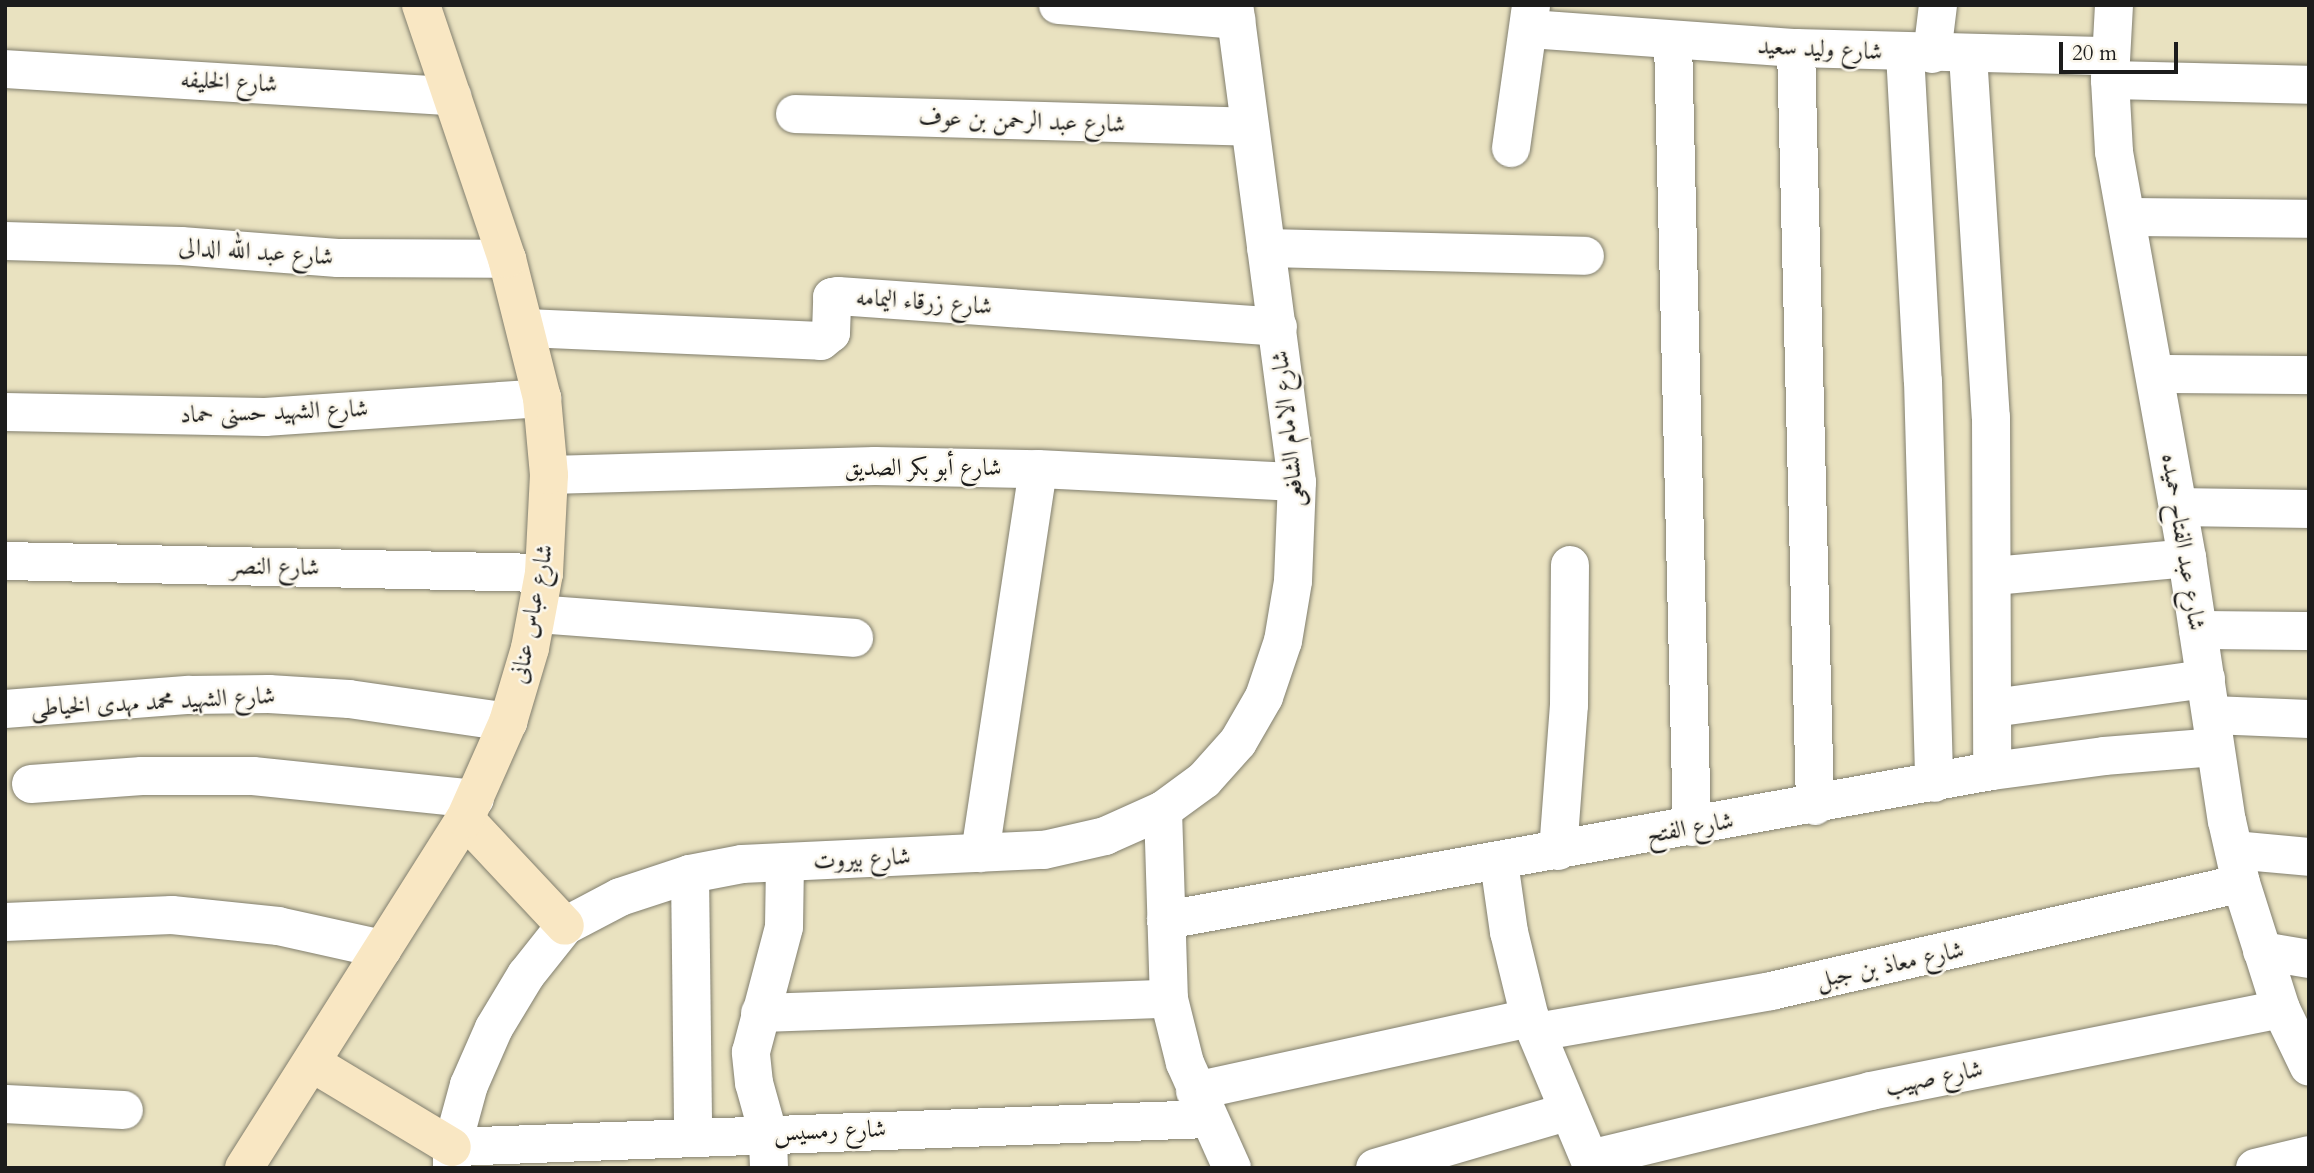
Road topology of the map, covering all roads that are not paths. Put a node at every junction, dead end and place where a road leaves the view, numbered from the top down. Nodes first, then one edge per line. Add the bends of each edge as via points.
1 (421, 5) edge
2 (1058, 5) edge
3 (1938, 5) edge
4 (2114, 5) edge
5 (1235, 13) edge
6 (1530, 17) edge
7 (1673, 41) junction
8 (1796, 48) junction
9 (1935, 54) junction
10 (2110, 68) junction
11 (5, 69) edge
12 (2309, 85) edge
13 (452, 96) junction
14 (795, 114) dead end
15 (1249, 127) junction
16 (1511, 149) dead end
17 (2127, 217) junction
18 (2309, 219) edge
19 (5, 241) edge
20 (1266, 247) junction
21 (1585, 256) dead end
22 (507, 259) junction
23 (1278, 327) junction
24 (526, 328) junction
25 (2155, 374) junction
26 (2309, 374) edge
27 (542, 398) junction
28 (5, 412) edge
29 (1038, 469) junction
30 (549, 475) junction
31 (1297, 482) junction
32 (2178, 507) junction
33 (2309, 509) edge
34 (2187, 558) junction
35 (5, 561) edge
36 (1570, 565) dead end
37 (544, 573) junction
38 (1994, 576) junction
39 (537, 614) junction
40 (2198, 630) junction
41 (2309, 631) edge
42 (854, 638) dead end
43 (1993, 708) junction
44 (5, 709) edge
45 (2211, 714) junction
46 (2309, 719) edge
47 (508, 722) junction
48 (1992, 771) junction
49 (1934, 783) junction
50 (31, 784) dead end
51 (1815, 806) junction
52 (470, 809) junction
53 (1163, 810) junction
54 (1692, 827) junction
55 (1558, 851) junction
56 (981, 853) junction
57 (2309, 857) edge
58 (785, 862) junction
59 (1499, 862) junction
60 (2238, 867) junction
61 (690, 874) junction
62 (1166, 920) junction
63 (5, 922) edge
64 (565, 926) junction
65 (382, 949) junction
66 (2262, 951) junction
67 (2309, 959) edge
68 (1169, 999) junction
69 (2281, 1009) junction
70 (760, 1013) junction
71 (1533, 1025) junction
72 (312, 1063) junction
73 (2309, 1067) edge
74 (5, 1104) edge
75 (1202, 1105) junction
76 (124, 1110) dead end
77 (1567, 1112) junction
78 (693, 1136) junction
79 (769, 1150) edge
80 (2309, 1155) edge
81 (452, 1157) edge
82 (1591, 1163) edge
83 (244, 1168) edge
84 (1231, 1168) edge
85 (1375, 1168) edge
86 (2255, 1168) edge

1 - 13 street, شارع عباس عنانى
2 - 5 street
3 - 9 street
4 - 10 street, شارع عبد الفتاح حميده
5 - 15 street, شارع الامام الشافعى
6 - 7 street, شارع وليد سعيد
6 - 16 street
7 - 8 street, شارع وليد سعيد
7 - 54 street
8 - 9 street, شارع وليد سعيد
8 - 51 street
9 - 10 street, شارع وليد سعيد
9 - 38 street via 1988,349
9 - 49 street via 1923,381
10 - 12 street, شارع وليد سعيد
10 - 17 street, شارع عبد الفتاح حميده via 2114,152
11 - 13 street, شارع الخليفه
13 - 22 street, شارع عباس عنانى
14 - 15 street, شارع عبد الرحمن بن عوف
15 - 20 street, شارع الامام الشافعى
17 - 18 street
17 - 25 street, شارع عبد الفتاح حميده
19 - 22 street, شارع عبد الله الدالى via 181,246 338,258
20 - 21 street
20 - 23 street, شارع الامام الشافعى
22 - 24 street, شارع عباس عنانى
23 - 24 street, شارع زرقاء اليمامه via 838,296 832,297 831,333 821,341
23 - 31 street, شارع الامام الشافعى
24 - 27 street, شارع عباس عنانى
25 - 26 street
25 - 32 street, شارع عبد الفتاح حميده
27 - 28 street, شارع الشهيد حسنى حماد via 265,417
27 - 30 street, شارع عباس عنانى
29 - 30 street, شارع أبو بكر الصديق via 875,466
29 - 31 street, شارع أبو بكر الصديق
29 - 56 street
30 - 37 street, شارع عباس عنانى
31 - 53 street, شارع الامام الشافعى via 1293,580 1283,641 1264,698 1238,742 1204,780
32 - 33 street
32 - 34 street, شارع عبد الفتاح حميده
34 - 38 street
34 - 40 street, شارع عبد الفتاح حميده
35 - 37 street, شارع النصر
36 - 55 street via 1569,705
37 - 39 street, شارع عباس عنانى
38 - 43 street
39 - 42 street
39 - 47 street, شارع عباس عنانى
40 - 41 street
40 - 45 street, شارع عبد الفتاح حميده
43 - 45 street
43 - 48 street
44 - 47 street, شارع الشهيد محمد مهدى الخياطى via 189,695 269,694 349,699
45 - 46 street
45 - 48 street, شارع الفتح via 2105,756
45 - 60 street, شارع عبد الفتاح حميده
47 - 52 street, شارع عباس عنانى
48 - 49 street, شارع الفتح
49 - 51 street, شارع الفتح
50 - 52 street via 142,776 253,776
51 - 54 street, شارع الفتح
52 - 64 street
52 - 65 street, شارع عباس عنانى
53 - 56 street, شارع بيروت via 1093,839 1044,850
53 - 62 street
54 - 55 street, شارع الفتح
55 - 59 street, شارع الفتح
56 - 58 street, شارع بيروت
57 - 60 street, شارع معاذ بن جبل
58 - 61 street, شارع بيروت
58 - 70 street via 784,927
59 - 62 street, شارع الفتح
59 - 71 street via 1509,932
60 - 66 street, شارع عبد الفتاح حميده
60 - 71 street, شارع معاذ بن جبل via 1784,988
61 - 64 street, شارع بيروت via 620,897
61 - 78 street
62 - 68 street
63 - 65 street via 172,915 278,926
64 - 81 street via 526,975 494,1028 469,1085
65 - 72 street, شارع عباس عنانى
66 - 67 street
66 - 69 street, شارع عبد الفتاح حميده
68 - 70 street
68 - 75 street
69 - 73 street, شارع عبد الفتاح حميده
69 - 82 street, شارع صهيب via 1871,1091
70 - 79 street via 751,1052
71 - 75 street, شارع معاذ بن جبل
71 - 77 street
72 - 81 street
72 - 83 street, شارع عباس عنانى
74 - 76 street
75 - 79 street, شارع رمسيس
75 - 84 street
77 - 82 street
77 - 85 street
78 - 79 street, شارع رمسيس
78 - 81 street, شارع رمسيس
80 - 86 street

